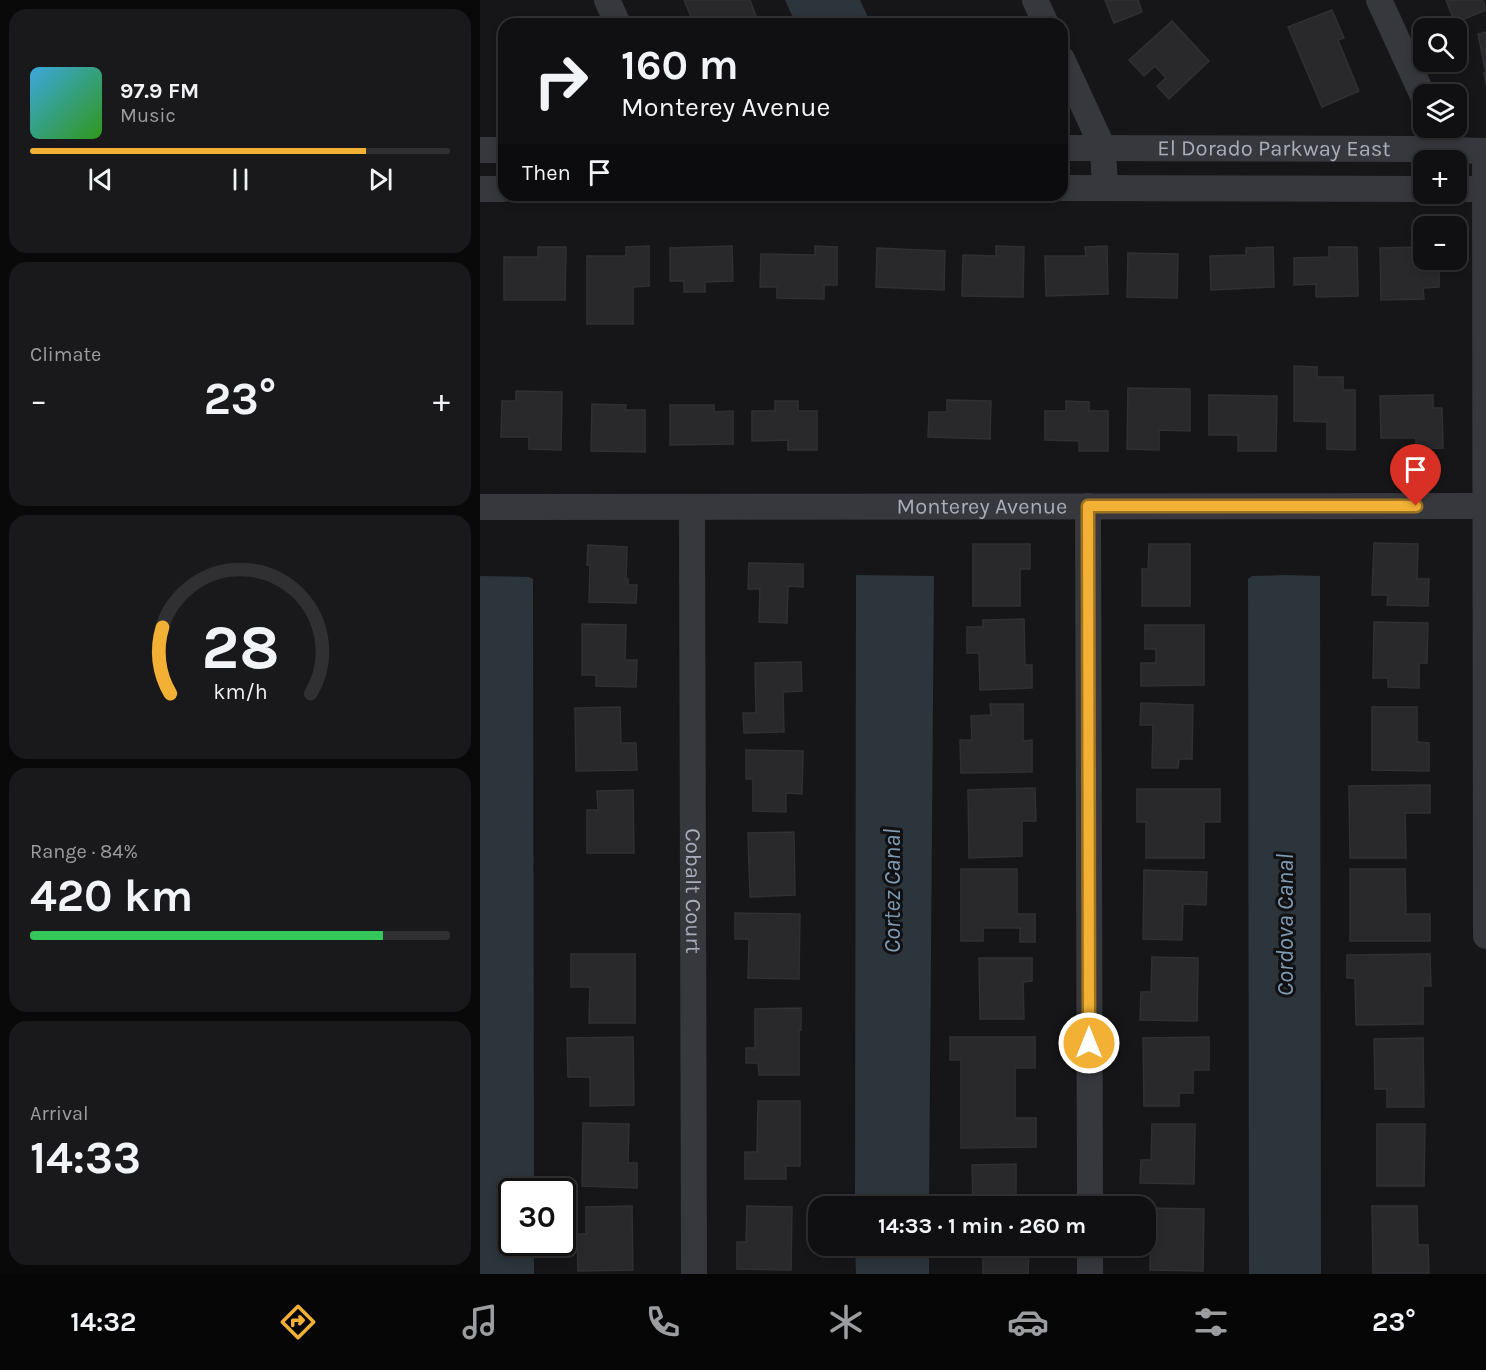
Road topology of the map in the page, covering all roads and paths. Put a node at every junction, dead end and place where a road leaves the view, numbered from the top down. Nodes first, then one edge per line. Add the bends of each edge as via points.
1 (607, 0) edge
2 (1035, 0) edge
3 (1379, 0) edge
4 (615, 18) edge
5 (1043, 18) edge
6 (1068, 72) edge
7 (1418, 84) edge
8 (1068, 148) edge
9 (1103, 148) junction
10 (480, 150) edge
11 (498, 150) edge
12 (1486, 151) edge
13 (1467, 166) edge
14 (1467, 166) edge
15 (1413, 168) edge
16 (1068, 188) edge
17 (1105, 188) junction
18 (480, 189) edge
19 (498, 189) edge
20 (1413, 189) edge
21 (1463, 204) edge
22 (1088, 506) junction
23 (1485, 506) edge
24 (480, 507) edge
25 (692, 507) junction
26 (1486, 936) edge
27 (1090, 1196) edge
28 (1090, 1256) edge
29 (694, 1274) edge
30 (1090, 1274) edge

1 - 4 street
2 - 5 street
3 - 7 street
6 - 9 street
8 - 9 street, El Dorado Parkway East
9 - 15 street, El Dorado Parkway East
9 - 17 street
10 - 11 street
12 - 13 street
12 - 14 street, El Dorado Parkway East
16 - 17 street, El Dorado Parkway East
17 - 20 street, El Dorado Parkway East
18 - 19 street
21 - 23 street
22 - 23 street, Monterey Avenue
22 - 25 street, Monterey Avenue
22 - 27 street
23 - 26 street
24 - 25 street, Monterey Avenue
25 - 29 street, Cobalt Court
28 - 30 street

